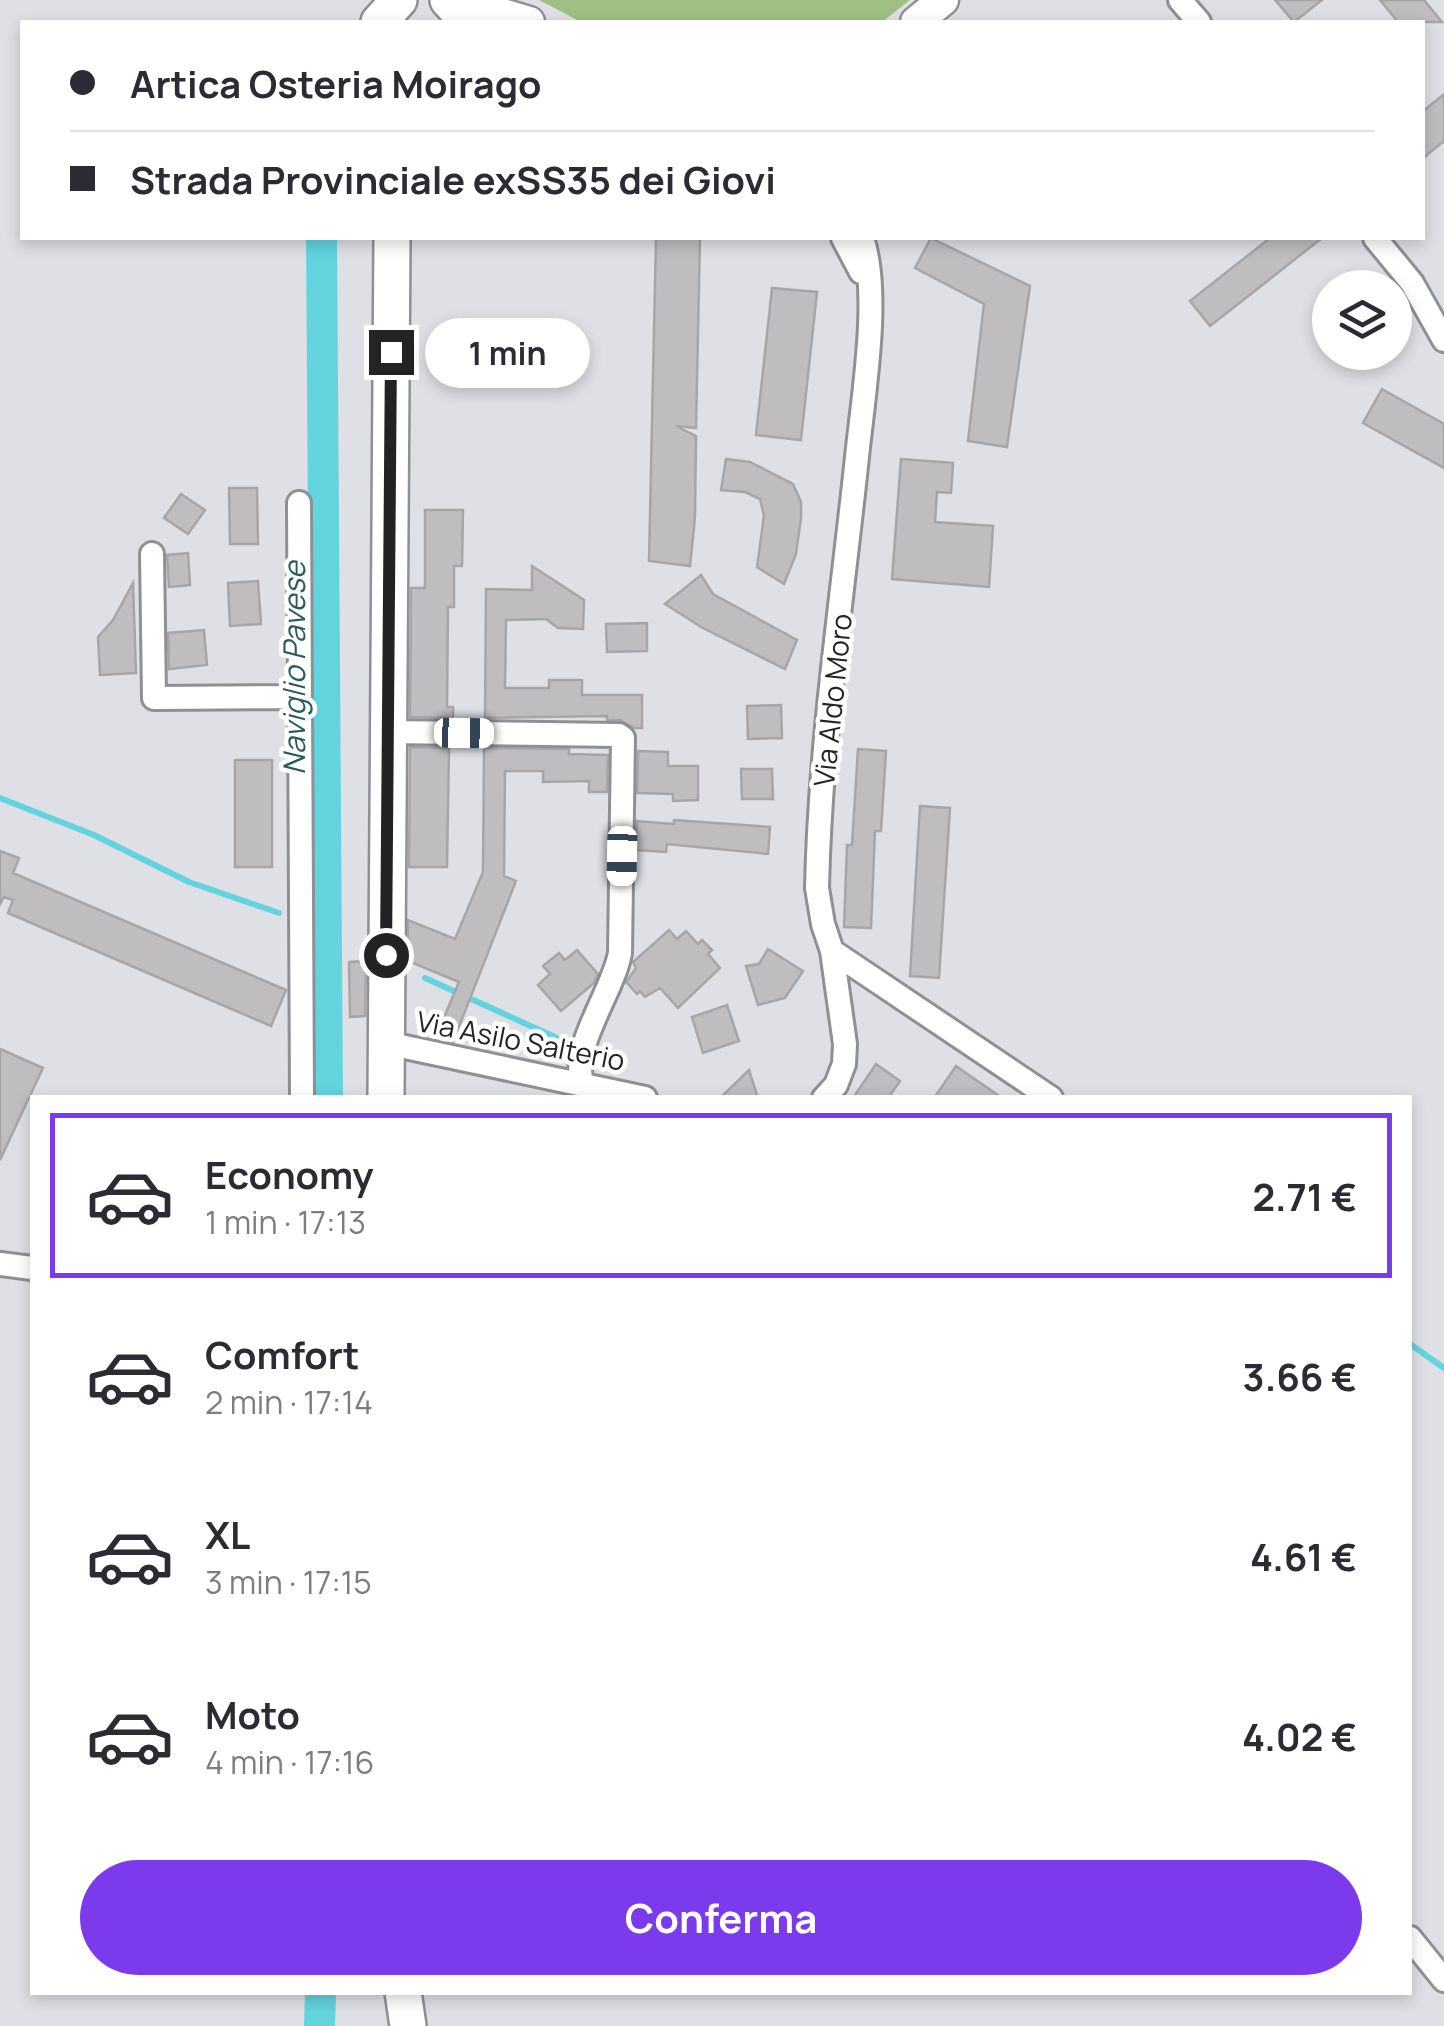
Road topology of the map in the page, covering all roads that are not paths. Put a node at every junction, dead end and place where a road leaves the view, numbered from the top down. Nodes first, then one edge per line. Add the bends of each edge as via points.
1 (943, 0) edge
2 (1180, 0) edge
3 (457, 9) edge
4 (521, 20) edge
5 (918, 20) edge
6 (1197, 20) edge
7 (392, 240) edge
8 (844, 240) edge
9 (862, 240) edge
10 (1377, 240) edge
11 (868, 294) junction
12 (1444, 340) edge
13 (299, 503) dead end
14 (152, 554) dead end
15 (300, 697) junction
16 (388, 732) junction
17 (832, 951) junction
18 (386, 1043) junction
19 (582, 1084) junction
20 (302, 1095) edge
21 (386, 1095) edge
22 (631, 1095) edge
23 (827, 1095) edge
24 (1047, 1095) edge
25 (0, 1264) edge
26 (30, 1268) edge
27 (1412, 1940) edge
28 (1444, 1980) edge
29 (403, 1995) edge
30 (408, 2026) edge

1 - 5 street
2 - 6 street
3 - 4 street
7 - 16 main road
8 - 11 street, Via Aldo Moro
9 - 11 street, Via Aldo Moro
10 - 12 street via 1412,282
11 - 17 street, Via Aldo Moro via 818,848 816,888
13 - 15 street
14 - 15 street via 154,698
15 - 20 street
16 - 18 main road
16 - 19 street via 623,738 620,953 588,1037
17 - 23 street, Via Aldo Moro via 845,1044 844,1064
17 - 24 street
18 - 19 street, Via Asilo Salterio
18 - 21 main road
19 - 22 street, Via Asilo Salterio
25 - 26 street
27 - 28 street
29 - 30 main road

